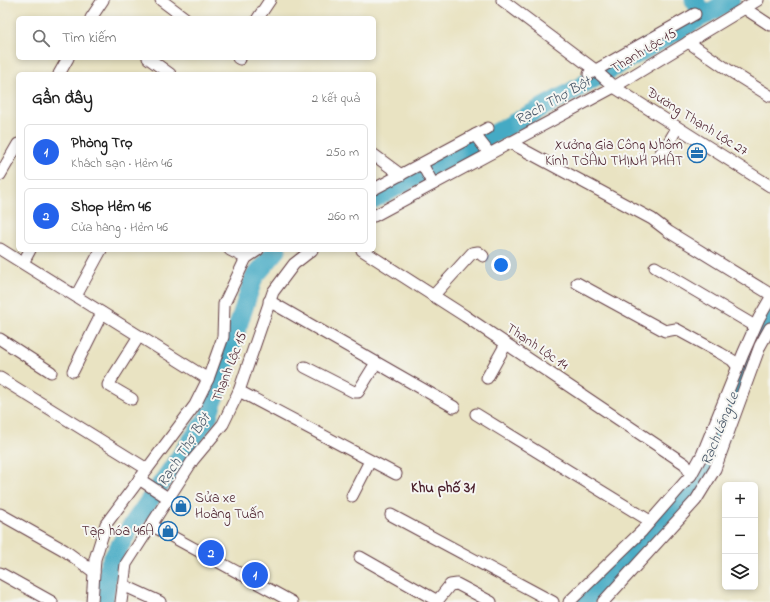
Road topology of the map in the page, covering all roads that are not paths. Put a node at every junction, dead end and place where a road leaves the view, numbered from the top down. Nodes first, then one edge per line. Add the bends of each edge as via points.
1 (103, 0) edge
2 (161, 0) edge
3 (270, 0) edge
4 (502, 0) edge
5 (758, 0) edge
6 (744, 8) junction
7 (695, 14) dead end
8 (93, 16) edge
9 (182, 16) edge
10 (259, 16) edge
11 (770, 25) edge
12 (688, 42) junction
13 (67, 60) edge
14 (151, 60) edge
15 (60, 72) edge
16 (167, 72) edge
17 (593, 72) junction
18 (611, 85) junction
19 (770, 96) edge
20 (488, 128) dead end
21 (677, 128) junction
22 (475, 134) junction
23 (509, 142) junction
24 (16, 147) edge
25 (488, 154) junction
26 (660, 154) dead end
27 (376, 156) edge
28 (422, 164) junction
29 (0, 175) edge
30 (401, 175) junction
31 (433, 184) junction
32 (770, 186) edge
33 (376, 188) edge
34 (376, 215) edge
35 (0, 249) edge
36 (29, 252) edge
37 (100, 252) edge
38 (234, 252) edge
39 (255, 252) edge
40 (309, 252) edge
41 (365, 252) edge
42 (483, 256) dead end
43 (246, 258) junction
44 (23, 263) junction
45 (655, 267) dead end
46 (577, 283) dead end
47 (770, 294) edge
48 (76, 296) junction
49 (433, 296) junction
50 (770, 299) edge
51 (269, 301) junction
52 (102, 313) junction
53 (755, 326) junction
54 (770, 328) edge
55 (139, 336) junction
56 (0, 339) edge
57 (506, 344) junction
58 (376, 362) junction
59 (305, 367) dead end
60 (738, 367) junction
61 (73, 371) dead end
62 (51, 372) dead end
63 (0, 378) edge
64 (208, 378) junction
65 (487, 378) dead end
66 (240, 391) junction
67 (132, 399) dead end
68 (454, 408) dead end
69 (476, 414) dead end
70 (370, 461) junction
71 (147, 469) junction
72 (396, 474) dead end
73 (691, 475) junction
74 (140, 479) junction
75 (352, 496) dead end
76 (168, 498) junction
77 (0, 514) edge
78 (391, 515) dead end
79 (650, 521) junction
80 (151, 525) junction
81 (642, 531) junction
82 (655, 545) junction
83 (360, 557) dead end
84 (94, 572) junction
85 (0, 573) edge
86 (123, 585) junction
87 (52, 602) edge
88 (92, 602) edge
89 (121, 602) edge
90 (160, 602) edge
91 (292, 602) edge
92 (491, 602) edge
93 (553, 602) edge
94 (569, 602) edge
95 (603, 602) edge

1 - 8 street
2 - 9 street
3 - 10 street
4 - 17 street, Đường Thạnh Lộc 27
5 - 6 street, Thạnh Lộc 15
6 - 11 street
6 - 12 street, Thạnh Lộc 15
7 - 17 street, Thạnh Lộc 15
12 - 18 street, Thạnh Lộc 15
12 - 19 street
13 - 15 street
14 - 16 street
17 - 18 street, Đường Thạnh Lộc 27
18 - 21 street, Đường Thạnh Lộc 27
18 - 23 street, Thạnh Lộc 15
20 - 22 street
21 - 26 street
21 - 32 street, Đường Thạnh Lộc 27
22 - 25 street
22 - 28 street
23 - 25 street, Thạnh Lộc 15
23 - 47 street via 652,219
24 - 29 street
25 - 31 street, Thạnh Lộc 15
27 - 30 street
28 - 30 street
28 - 31 street
30 - 33 street
31 - 34 street, Thạnh Lộc 15
35 - 44 street
36 - 44 street
37 - 48 street
38 - 43 street
39 - 43 street
40 - 51 street, Thạnh Lộc 15 via 294,264 272,292
41 - 49 street, Thạnh Lộc 14
42 - 49 street via 478,252 472,253
43 - 64 street, Thạnh Lộc 15 via 224,304 223,337
44 - 48 street
45 - 53 street
46 - 60 street via 665,331 676,329 732,360
48 - 52 street
49 - 57 street, Thạnh Lộc 14
50 - 53 street
51 - 58 street
51 - 66 street, Thạnh Lộc 15
52 - 55 street
52 - 61 street
53 - 60 street
54 - 82 street via 760,346 715,469 696,500
55 - 64 street
55 - 67 street via 108,385
56 - 62 street
57 - 65 street
57 - 73 street, Thạnh Lộc 14 via 685,464
58 - 59 street via 358,392
58 - 68 street
60 - 73 street via 702,455
63 - 71 street
64 - 71 street, Thạnh Lộc 15 via 195,405
66 - 70 street
66 - 76 street, Thạnh Lộc 15 via 223,424
69 - 79 street
70 - 72 street
70 - 75 street
71 - 74 street, Thạnh Lộc 15
73 - 79 street
74 - 76 street
74 - 84 street, Thạnh Lộc 15 via 106,524 95,559
76 - 80 street, Thạnh Lộc 15
77 - 84 street via 64,550
78 - 93 street
79 - 81 street
80 - 86 street, Thạnh Lộc 15 via 126,564
80 - 91 street
81 - 82 street
81 - 94 street
82 - 95 street
83 - 92 street via 434,599 438,600 450,585 457,584
84 - 88 street, Thạnh Lộc 15
85 - 87 street
86 - 89 street, Thạnh Lộc 15
86 - 90 street

